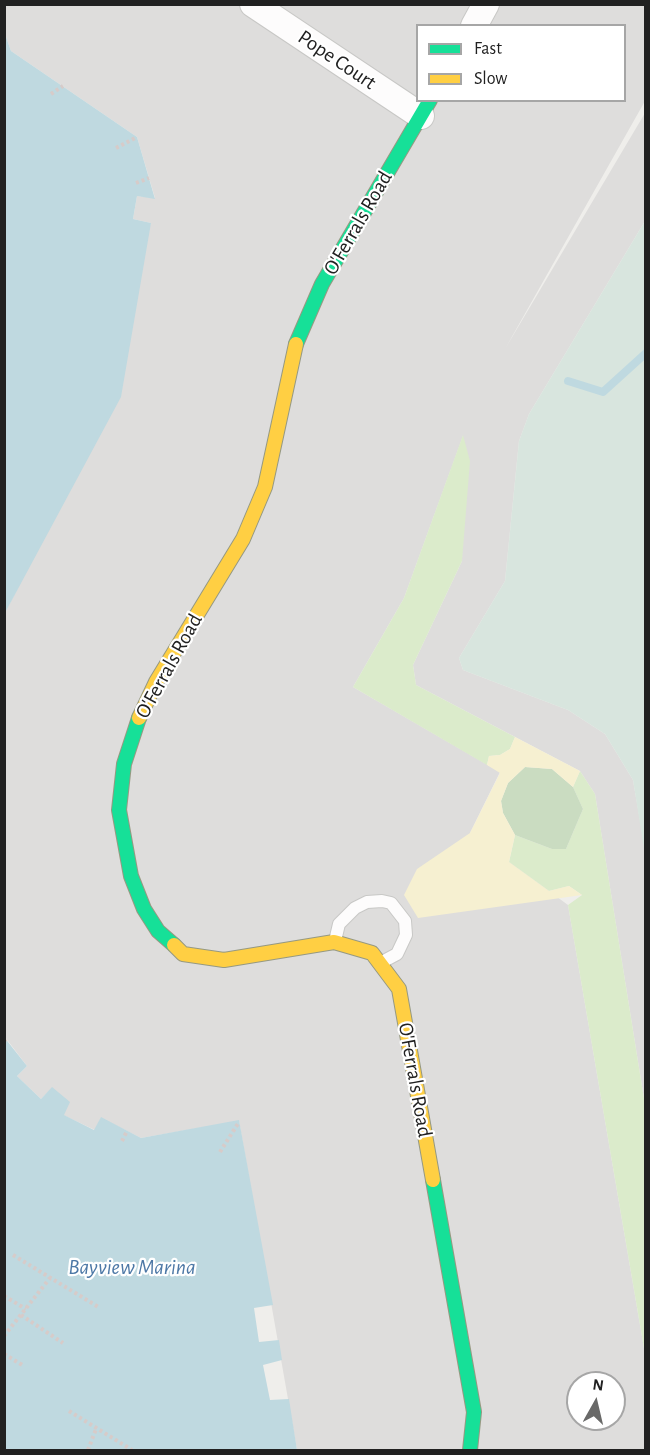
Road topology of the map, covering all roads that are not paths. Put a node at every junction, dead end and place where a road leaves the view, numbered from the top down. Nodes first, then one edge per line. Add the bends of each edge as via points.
1 (253, 4) edge
2 (486, 4) edge
3 (475, 24) edge
4 (416, 102) edge
5 (426, 108) edge
6 (334, 942) junction
7 (381, 962) junction
8 (470, 1450) edge

1 - 4 street, Pope Court
2 - 3 street
5 - 6 street, O'Ferrals Road via 308,314 293,353 265,487 243,538 156,682 124,764 119,810 131,876 158,931 183,954 225,960
6 - 7 street, O'Ferrals Road via 361,947
6 - 7 lane via 339,924 355,908 367,902 391,903 405,921 406,935 397,954
7 - 8 street, O'Ferrals Road via 399,989 474,1412

